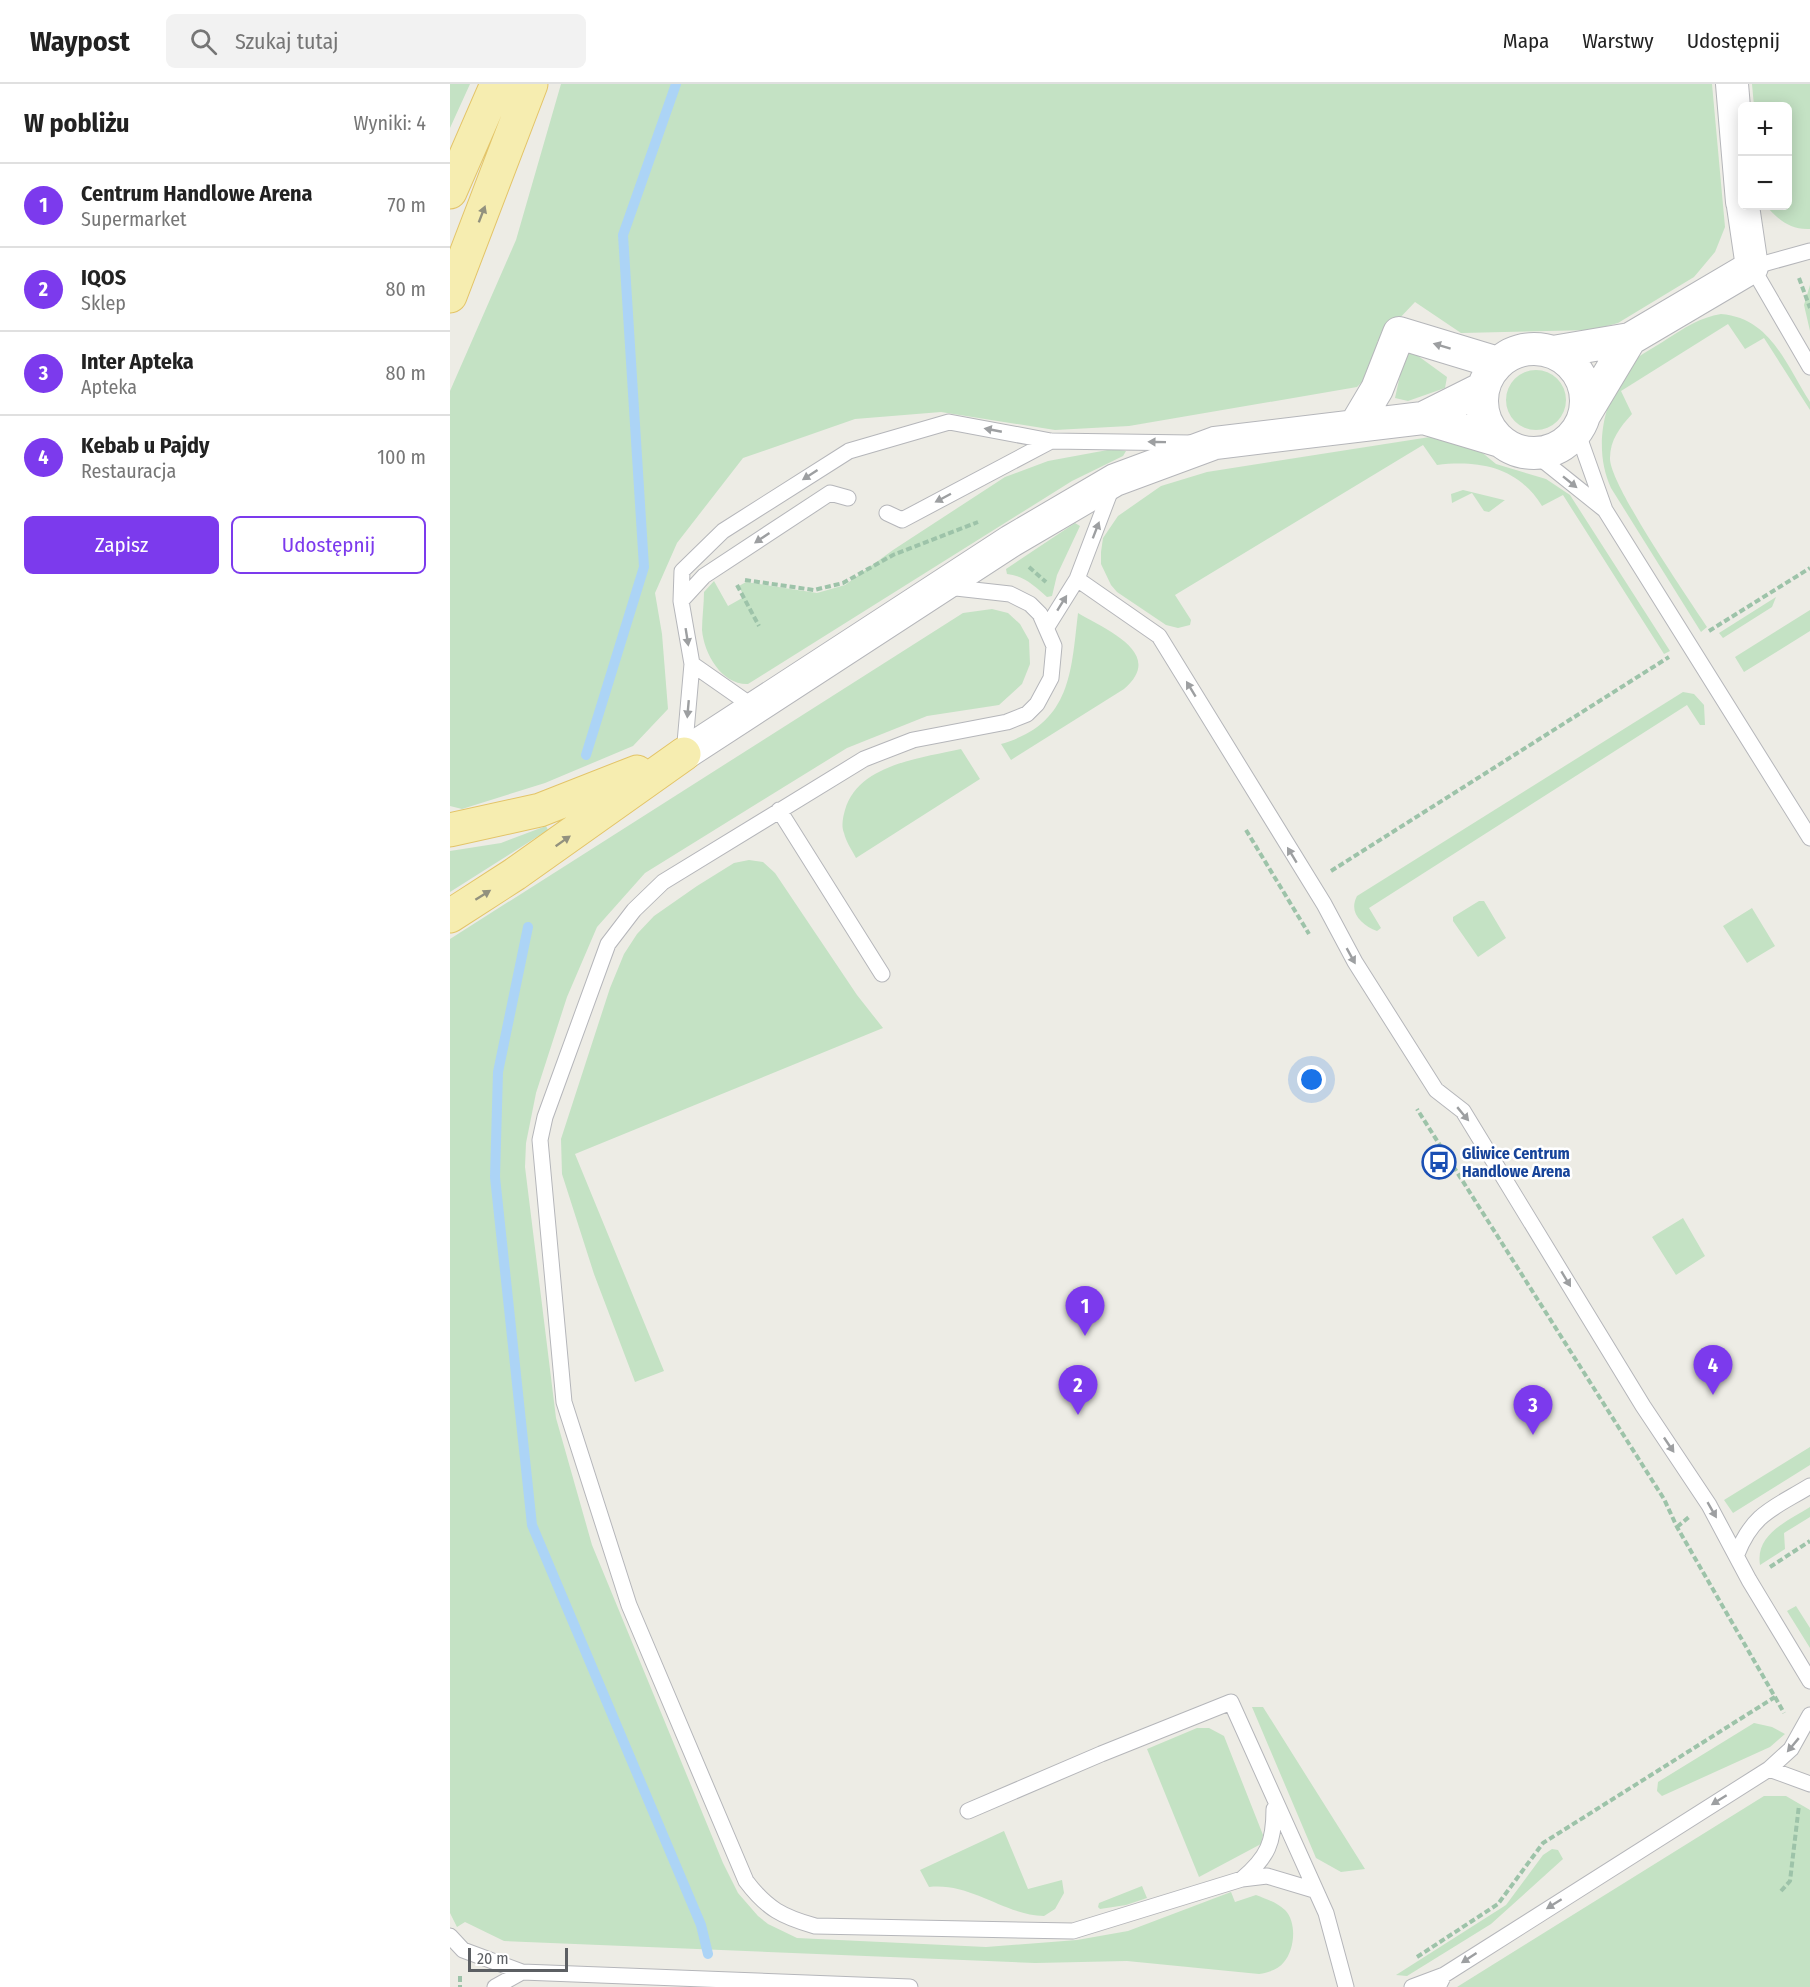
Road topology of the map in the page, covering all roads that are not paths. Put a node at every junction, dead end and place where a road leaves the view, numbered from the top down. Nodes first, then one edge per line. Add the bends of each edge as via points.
1 (497, 84) edge
2 (531, 84) edge
3 (1732, 84) edge
4 (1739, 156) edge
5 (450, 192) edge
6 (1744, 210) edge
7 (1810, 252) edge
8 (1752, 267) junction
9 (450, 296) edge
10 (1630, 339) junction
11 (1553, 352) junction
12 (1810, 367) edge
13 (1491, 375) junction
14 (1423, 418) junction
15 (1581, 422) junction
16 (1355, 426) junction
17 (1051, 441) junction
18 (1500, 441) junction
19 (1215, 443) junction
20 (1535, 454) junction
21 (1115, 480) junction
22 (849, 498) dead end
23 (1605, 510) junction
24 (887, 513) dead end
25 (1077, 579) junction
26 (941, 587) junction
27 (681, 601) junction
28 (1047, 627) junction
29 (692, 664) junction
30 (755, 708) junction
31 (684, 754) junction
32 (779, 810) junction
33 (450, 830) edge
34 (1810, 838) edge
35 (450, 916) edge
36 (882, 974) dead end
37 (1810, 1486) edge
38 (1737, 1554) junction
39 (1810, 1681) edge
40 (1810, 1715) edge
41 (1769, 1769) junction
42 (1810, 1784) edge
43 (1274, 1800) junction
44 (968, 1811) dead end
45 (1242, 1879) junction
46 (1314, 1890) junction
47 (450, 1936) edge
48 (522, 1972) junction
49 (1441, 1981) edge
50 (495, 1987) edge
51 (910, 1987) edge
52 (1346, 1987) edge
53 (1412, 1987) edge

1 - 5 main road
9 -> 2 main road
3 - 4 street
6 - 8 street
7 - 8 lane
8 - 10 street
8 - 12 lane
10 - 11 street
10 - 15 street
11 - 13 street via 1525,350
11 - 15 street via 1569,362 1581,377 1586,395
13 - 14 street
13 -> 16 street via 1399,333 1377,389
13 - 18 street via 1482,407 1488,426
14 - 16 street
14 - 18 street
15 - 20 street via 1566,443
15 - 23 lane
16 - 19 street
19 -> 17 lane
17 -> 24 lane via 902,520
17 -> 27 lane via 949,422 849,451 723,531 682,571
18 - 20 street
19 - 21 street
20 -> 23 lane
25 -> 21 lane
21 - 26 street
22 -> 27 lane via 830,493 704,576
23 - 34 lane
28 -> 25 lane
25 - 38 lane via 1159,636 1324,904 1355,962 1436,1090 1463,1111
26 - 28 lane via 1010,594 1030,604
26 - 30 street
27 -> 29 lane
28 - 32 lane via 1054,646 1051,678 1027,714 1007,722 903,744 864,759
29 - 30 lane
29 -> 31 lane
30 - 31 street
31 - 33 main road via 540,810
35 -> 31 main road
32 - 36 lane
32 - 45 lane via 663,882 634,910 608,944 540,1140 564,1402 629,1605 746,1881 784,1918 815,1926 1028,1932 1073,1931
37 - 38 lane via 1755,1520
38 - 39 lane
40 -> 41 lane via 1791,1749
41 - 42 lane
41 -> 49 lane
43 - 44 lane via 1231,1702
43 - 45 lane via 1274,1837 1257,1867
43 - 46 lane
45 - 46 lane via 1267,1876
46 - 52 lane via 1326,1912
47 - 48 lane via 463,1950
48 - 50 lane
48 - 51 lane
49 - 53 lane

